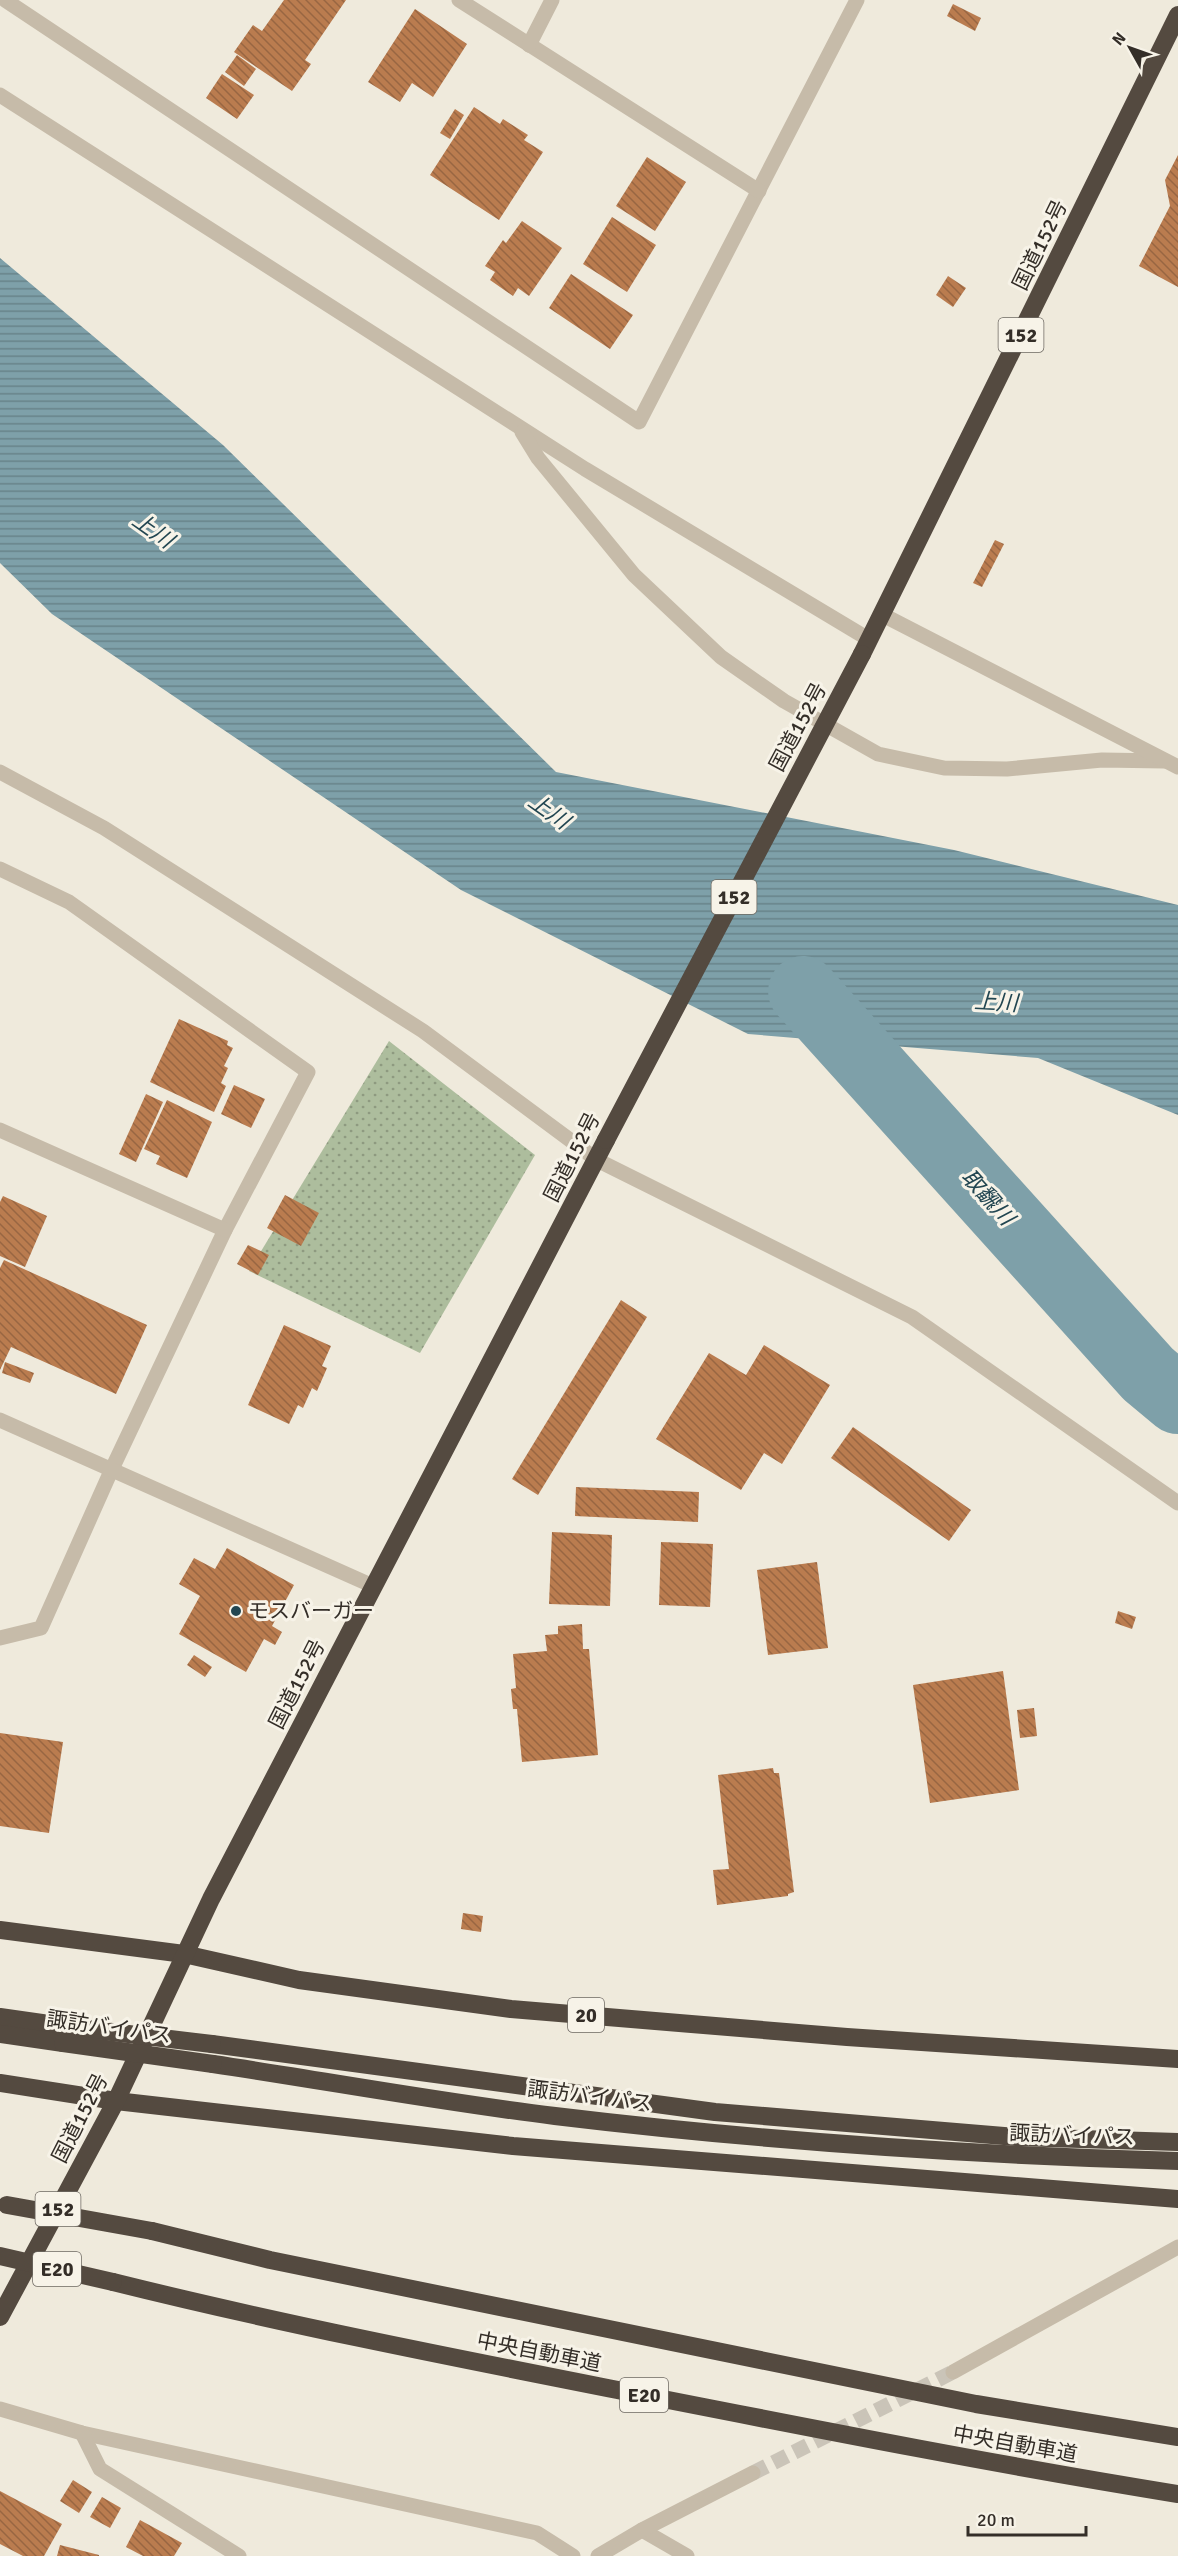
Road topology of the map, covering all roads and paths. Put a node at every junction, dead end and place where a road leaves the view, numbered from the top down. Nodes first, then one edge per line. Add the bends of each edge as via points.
1 (5, 0) edge
2 (459, 0) edge
3 (552, 0) edge
4 (857, 0) edge
5 (1178, 15) edge
6 (529, 45) junction
7 (0, 95) edge
8 (759, 191) junction
9 (518, 426) junction
10 (883, 615) junction
11 (866, 647) junction
12 (1171, 764) edge
13 (0, 772) edge
14 (0, 869) edge
15 (0, 1130) edge
16 (597, 1160) junction
17 (225, 1230) junction
18 (0, 1420) edge
19 (111, 1471) junction
20 (1178, 1503) edge
21 (373, 1586) junction
22 (0, 1638) edge
23 (0, 1930) edge
24 (184, 1954) junction
25 (0, 2017) edge
26 (0, 2034) edge
27 (66, 2035) junction
28 (1178, 2059) edge
29 (0, 2083) edge
30 (116, 2101) junction
31 (1178, 2142) edge
32 (1178, 2161) edge
33 (1178, 2199) edge
34 (4, 2205) edge
35 (1178, 2247) edge
36 (0, 2256) edge
37 (0, 2317) edge
38 (953, 2372) tunnel mouth
39 (0, 2409) edge
40 (82, 2433) junction
41 (1178, 2437) edge
42 (753, 2473) tunnel mouth
43 (1178, 2494) edge
44 (642, 2529) junction
45 (239, 2556) edge
46 (573, 2556) edge
47 (598, 2556) edge
48 (687, 2556) edge

1 - 8 street via 639,422
2 - 6 street
3 - 6 street
4 - 8 street
5 - 10 highway, 国道152号 / 152
6 - 8 street
7 - 9 street
9 - 11 street
9 - 12 street via 538,458 634,575 721,657 784,701 878,754 944,768 1007,769 1102,760
10 - 11 highway, 国道152号 / 152
10 - 12 street
11 - 16 highway, 国道152号 / 152, bridge
13 - 16 street via 104,828 404,1019
14 - 17 street via 69,902 308,1072
15 - 17 street
16 - 20 street via 912,1317
16 - 21 highway, 国道152号 / 152
17 - 19 street
18 - 19 street
19 - 21 street
19 - 22 street via 42,1628
21 - 24 highway, 国道152号 / 152
23 - 24 highway, 20
24 - 28 highway, 20 via 299,1980 511,2009
24 - 30 highway, 国道152号 / 152
25 - 27 highway, 諏訪バイパス
26 - 27 highway, 諏訪バイパス
27 - 31 highway, 諏訪バイパス, bridge via 212,2044 715,2112 1016,2137
27 - 32 highway, 諏訪バイパス, bridge via 213,2064 554,2115 812,2143
29 - 30 highway
30 - 33 highway via 513,2146
30 - 37 highway, 国道152号 / 152
34 - 41 highway, 中央自動車道, bridge via 152,2231 270,2260 976,2404
35 - 38 street
36 - 43 highway, 中央自動車道 / E20, bridge via 246,2315 517,2370 1006,2466
39 - 40 street
40 - 45 street via 100,2469
40 - 46 street via 537,2533
42 - 44 street
44 - 47 street
44 - 48 street

